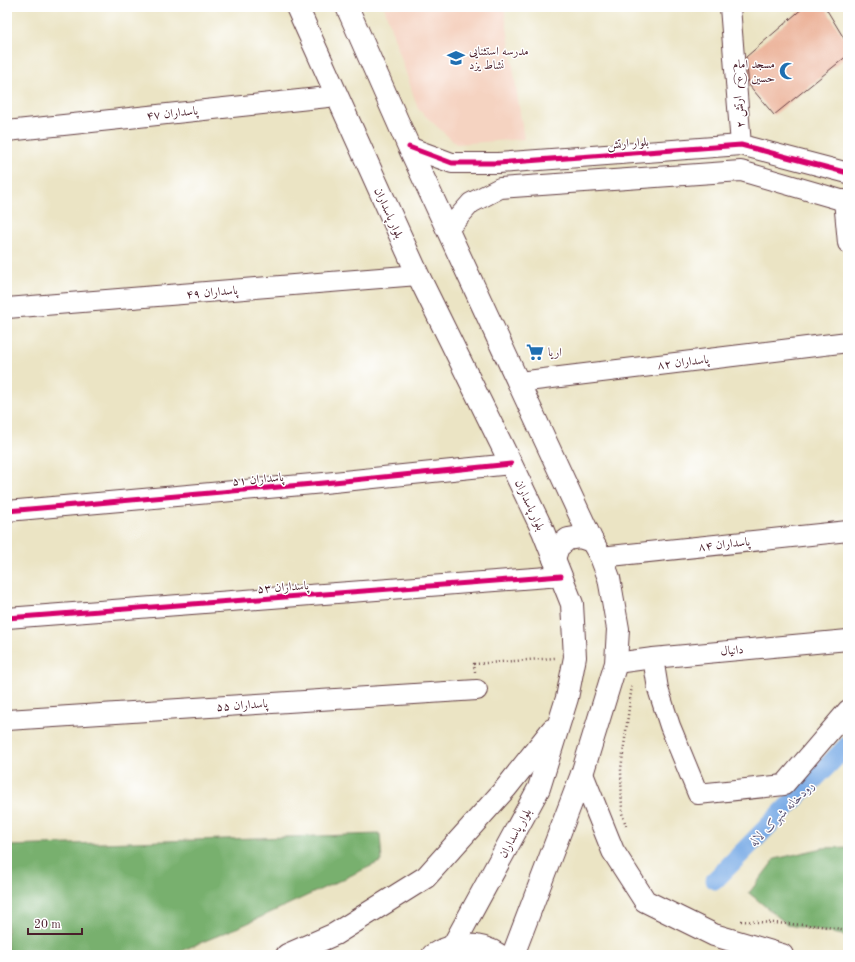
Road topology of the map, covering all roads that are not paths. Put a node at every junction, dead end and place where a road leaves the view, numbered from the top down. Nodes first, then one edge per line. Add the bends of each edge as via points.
1 (297, 7) edge
2 (347, 7) edge
3 (730, 7) edge
4 (337, 96) junction
5 (7, 131) edge
6 (741, 145) junction
7 (409, 147) junction
8 (848, 173) edge
9 (846, 201) edge
10 (448, 229) junction
11 (848, 243) edge
12 (418, 275) junction
13 (7, 308) edge
14 (848, 342) edge
15 (519, 382) junction
16 (511, 464) junction
17 (7, 511) edge
18 (580, 515) junction
19 (543, 531) junction
20 (848, 531) edge
21 (596, 549) junction
22 (558, 567) junction
23 (7, 618) edge
24 (848, 640) edge
25 (635, 660) junction
26 (477, 690) road end
27 (848, 710) edge
28 (7, 720) edge
29 (560, 720) junction
30 (582, 774) junction
31 (443, 951) edge
32 (287, 955) edge
33 (499, 955) edge
34 (513, 955) edge
35 (782, 955) edge

1 - 4 main road, بلوار پاسداران
2 - 7 main road
3 - 6 street, ارتش ۲
4 - 5 street, پاسداران ۴۷
4 - 12 main road, بلوار پاسداران
6 - 7 street, بلوار ارتش via 498,163 452,163
6 - 8 street, بلوار ارتش
7 - 10 main road
9 - 10 street via 741,172 500,188 471,203
9 - 11 street
10 - 15 main road
12 - 13 street, پاسداران ۴۹
12 - 16 main road, بلوار پاسداران
14 - 15 street, پاسداران ۸۲
15 - 18 main road
16 - 17 street, پاسداران ۵۱
16 - 19 main road, بلوار پاسداران
18 - 19 main road via 575,526 566,533 554,535
18 - 21 main road
19 - 22 main road, بلوار پاسداران
20 - 21 street, پاسداران ۸۴
21 - 22 main road via 580,537 568,539 558,547
21 - 25 main road via 609,578 618,629
22 - 23 street, پاسداران ۵۳
22 - 29 main road, بلوار پاسداران via 572,604 575,657
24 - 25 street, دانیال
25 - 27 street via 658,689 698,794 784,785
25 - 30 main road
26 - 28 street, پاسداران ۵۵
29 - 31 main road, بلوار پاسداران via 539,788
29 - 32 main road via 506,788 426,876 335,934
30 - 34 main road
30 - 35 main road via 612,851 645,901 714,935
31 - 33 main road via 474,945

